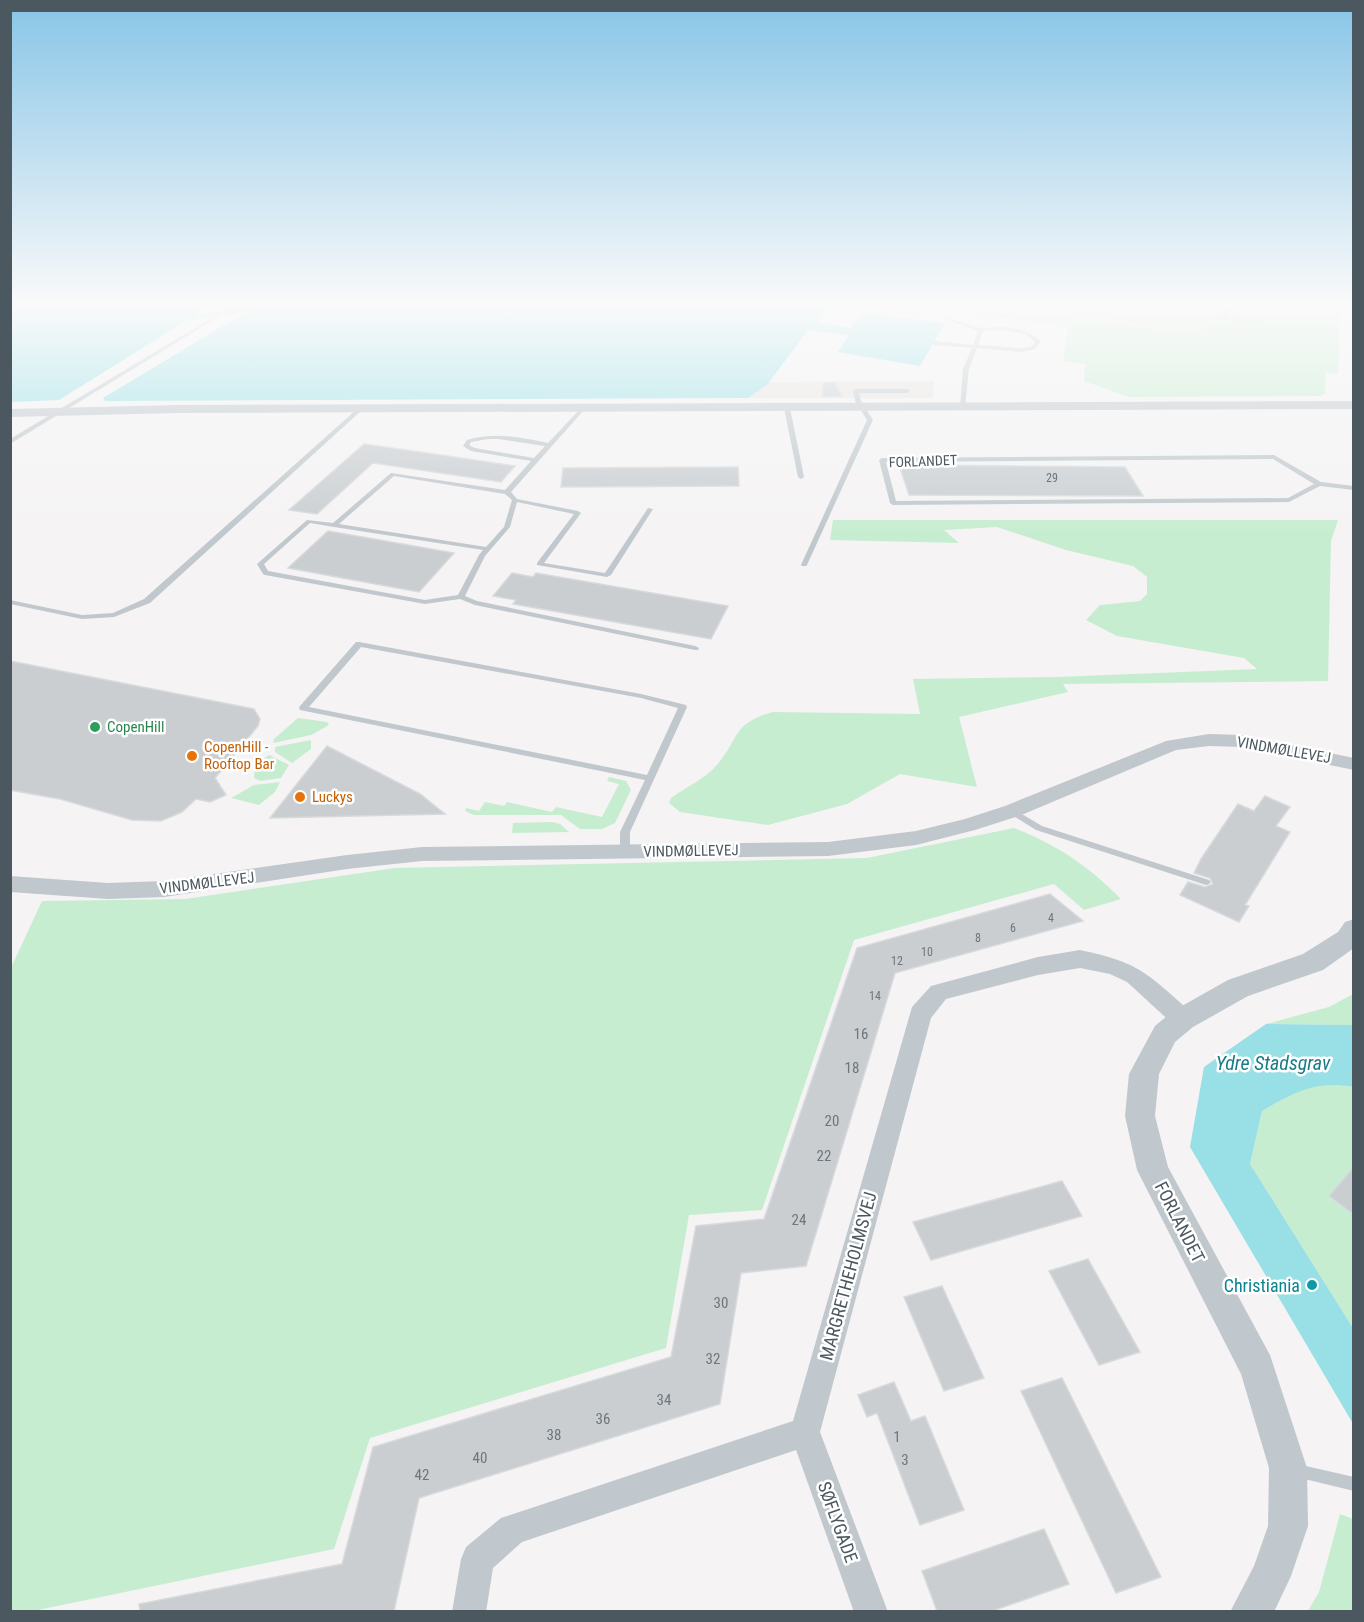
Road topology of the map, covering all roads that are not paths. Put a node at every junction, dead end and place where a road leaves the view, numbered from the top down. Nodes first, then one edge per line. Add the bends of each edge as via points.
1 (107, 383) edge
2 (965, 383) edge
3 (906, 391) dead end
4 (1353, 405) edge
5 (962, 407) junction
6 (787, 408) junction
7 (862, 408) junction
8 (582, 409) junction
9 (359, 410) junction
10 (60, 411) junction
11 (10, 412) edge
12 (10, 442) edge
13 (549, 445) junction
14 (535, 460) junction
15 (801, 477) dead end
16 (1319, 484) junction
17 (1353, 488) edge
18 (507, 492) junction
19 (515, 500) junction
20 (650, 509) dead end
21 (334, 525) junction
22 (488, 549) junction
23 (804, 566) dead end
24 (461, 597) junction
25 (10, 602) edge
26 (695, 648) dead end
27 (1353, 764) edge
28 (648, 778) junction
29 (1012, 811) junction
30 (625, 852) junction
31 (1206, 882) dead end
32 (10, 884) edge
33 (1353, 929) edge
34 (1183, 1019) junction
35 (805, 1432) junction
36 (1288, 1468) junction
37 (1353, 1484) edge
38 (469, 1611) edge
39 (871, 1611) edge
40 (1251, 1611) edge

1 - 10 lane
2 - 5 lane
3 - 7 lane via 856,391
4 - 5 street
5 - 7 street
6 - 7 street
6 - 8 street
6 - 15 lane
7 - 23 lane via 870,420
8 - 9 street
8 - 13 lane
9 - 10 street
9 - 25 lane via 147,601 114,615 82,617
10 - 11 street
10 - 12 lane
13 - 14 lane
13 - 14 lane via 495,436 478,437 466,446
14 - 18 lane
16 - 16 lane, FORLANDET via 1274,457 882,460 893,503 1289,500
16 - 17 lane, FORLANDET
18 - 19 lane
18 - 21 lane via 393,474
19 - 20 lane via 578,513 539,564 607,576
19 - 22 lane via 507,527
21 - 22 lane
21 - 24 lane via 309,521 260,564 265,573 425,602
22 - 24 lane
24 - 26 lane
27 - 29 street, VINDMØLLEVEJ via 1242,741 1172,745
28 - 28 lane via 343,716 303,708 359,644 683,707
28 - 30 lane via 625,832
29 - 30 street, VINDMØLLEVEJ via 916,838 849,847
29 - 31 lane via 1040,828
30 - 32 street, VINDMØLLEVEJ via 423,854 164,889 108,891
33 - 34 street, FORLANDET via 1347,939 1313,962 1238,988
34 - 35 street, MARGRETHEHOLMSVEJ via 1135,976 1115,966 1080,959 939,992 920,1014
34 - 36 street, FORLANDET via 1165,1034 1144,1074 1140,1116 1153,1170 1257,1368
35 - 38 street via 512,1529 478,1559
35 - 39 street, SØFLYGADE
36 - 37 lane
36 - 40 street, FORLANDET via 1288,1526 1270,1576

